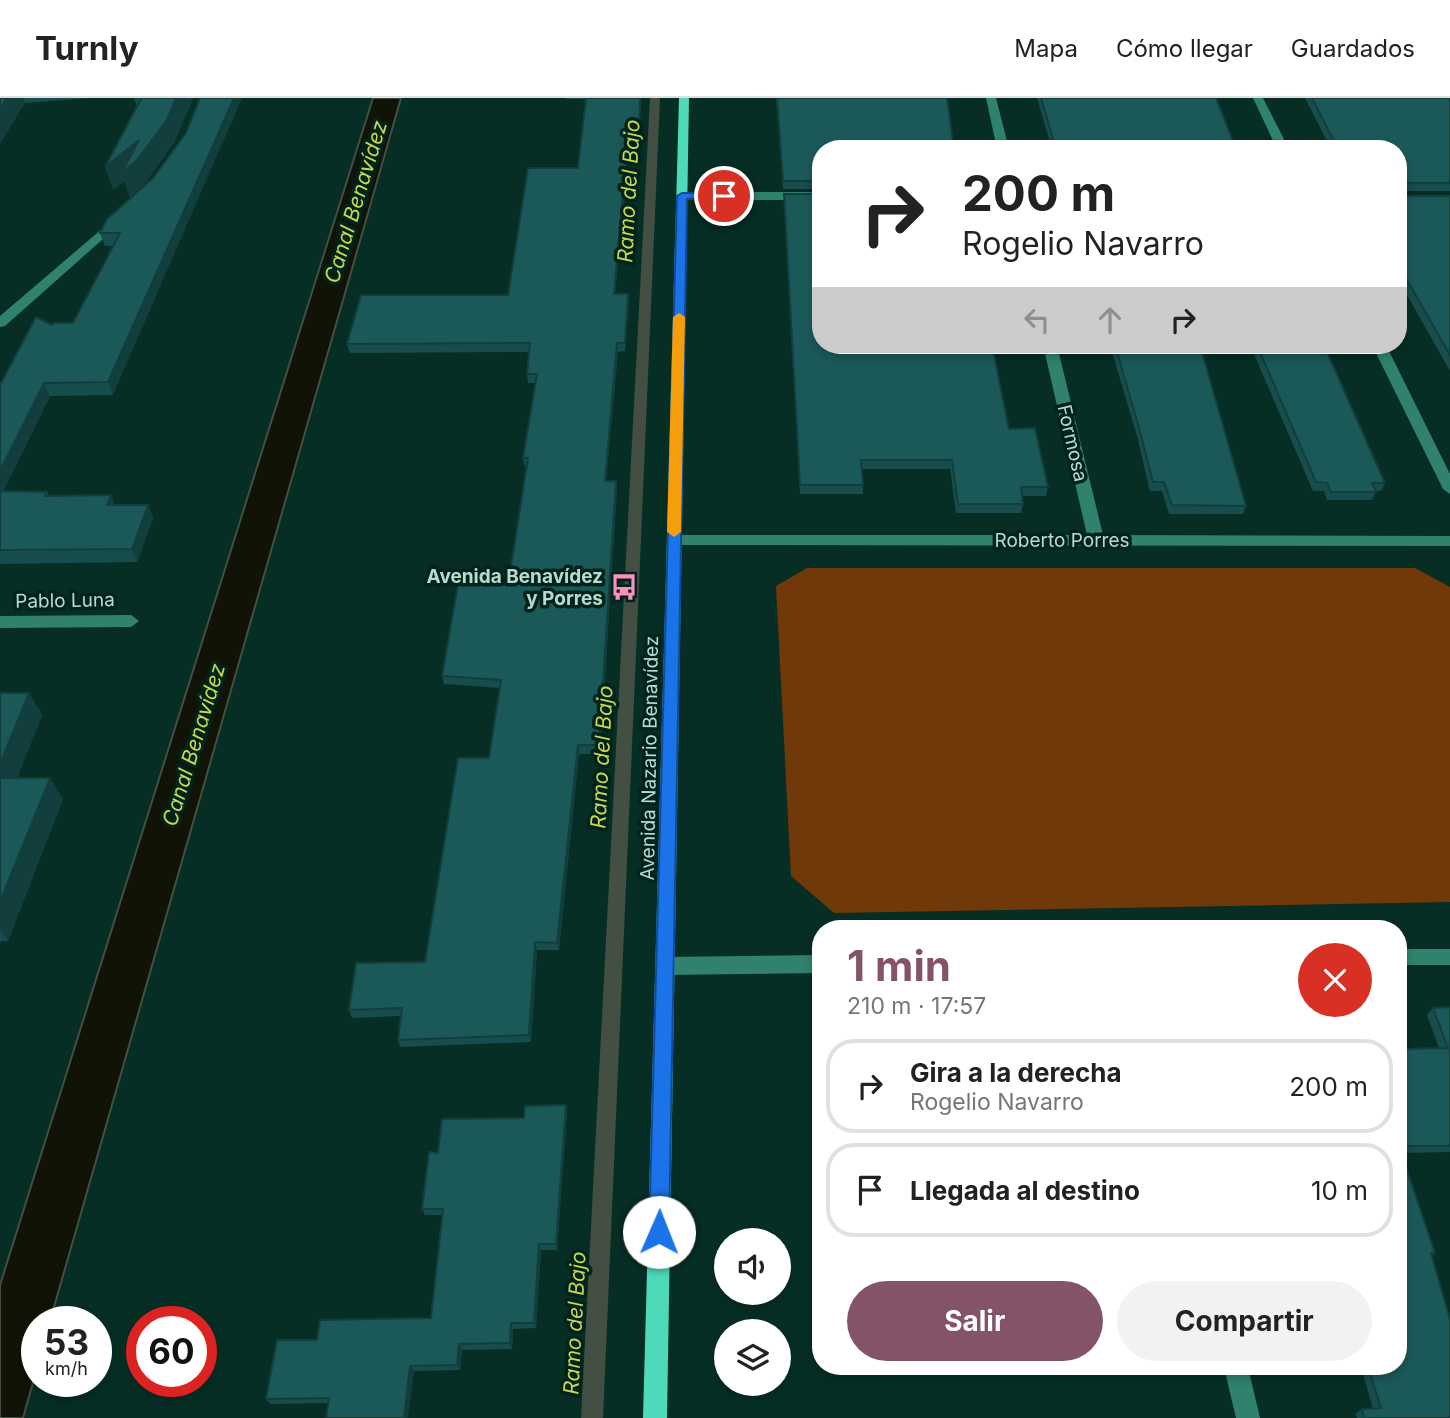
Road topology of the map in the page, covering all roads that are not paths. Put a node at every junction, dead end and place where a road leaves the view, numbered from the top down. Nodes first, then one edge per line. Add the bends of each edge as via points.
1 (684, 98) edge
2 (991, 98) edge
3 (1258, 98) edge
4 (1001, 140) edge
5 (1279, 140) edge
6 (682, 196) junction
7 (812, 196) edge
8 (128, 209) edge
9 (0, 323) edge
10 (1052, 354) edge
11 (1383, 354) edge
12 (1450, 489) edge
13 (674, 540) junction
14 (1096, 540) junction
15 (1450, 541) edge
16 (131, 621) dead end
17 (0, 622) edge
18 (1407, 957) edge
19 (1450, 957) edge
20 (812, 964) edge
21 (665, 966) junction
22 (1238, 1375) edge
23 (655, 1418) edge
24 (1248, 1418) edge

1 - 6 main road, Avenida Nazario Benavídez
2 - 4 street
3 - 5 street
6 - 7 street
6 - 13 main road, Avenida Nazario Benavídez
8 - 9 street
10 - 14 street, Formosa
11 - 12 street
13 - 14 street, Roberto Porres
13 - 21 main road, Avenida Nazario Benavídez
14 - 15 street, Roberto Porres
16 - 17 street, Pablo Luna
18 - 19 street
20 - 21 street
21 - 23 main road, Avenida Nazario Benavídez
22 - 24 street

